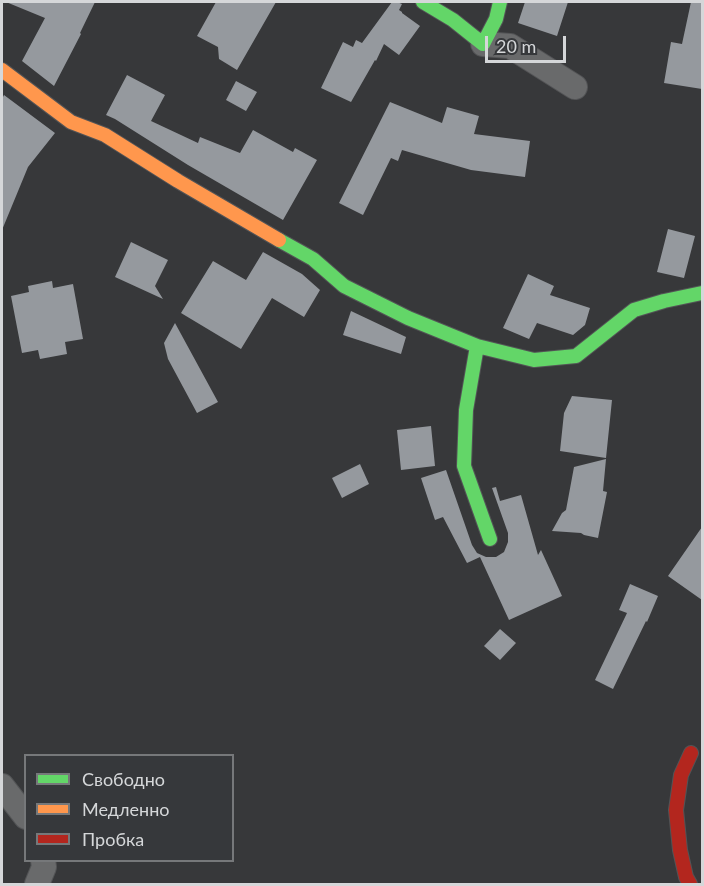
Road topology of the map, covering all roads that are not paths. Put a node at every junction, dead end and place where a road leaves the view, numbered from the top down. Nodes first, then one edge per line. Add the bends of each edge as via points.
1 (423, 2) edge
2 (500, 2) edge
3 (483, 44) junction
4 (2, 70) edge
5 (575, 87) dead end
6 (702, 293) edge
7 (477, 346) junction
8 (490, 538) dead end
9 (691, 753) dead end
10 (2, 786) edge
11 (24, 814) edge
12 (43, 862) edge
13 (37, 885) edge
14 (690, 885) edge

1 - 3 street
2 - 3 street
3 - 5 street via 510,46
4 - 7 street via 71,122 105,135 313,259 344,286
6 - 7 street via 634,310 576,356 534,360
7 - 8 street via 466,410 464,466
9 - 14 street via 681,775 676,810 680,850
10 - 11 street
12 - 13 street

